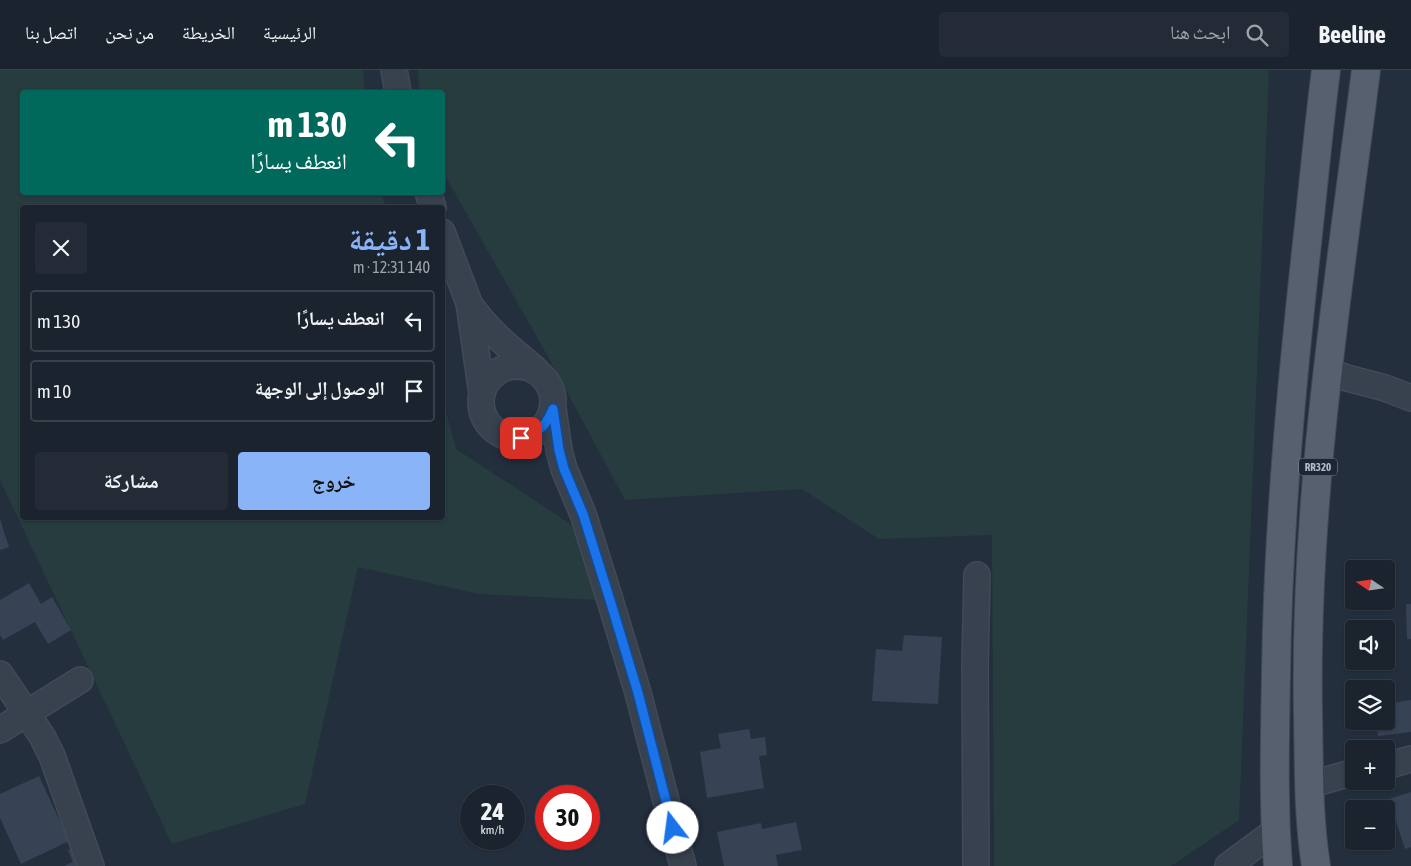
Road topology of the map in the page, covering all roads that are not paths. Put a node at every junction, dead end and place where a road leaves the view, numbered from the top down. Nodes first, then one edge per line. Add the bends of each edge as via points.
1 (394, 70) edge
2 (1326, 70) edge
3 (1366, 70) edge
4 (398, 90) edge
5 (445, 240) edge
6 (468, 303) junction
7 (536, 370) junction
8 (1327, 372) junction
9 (1411, 387) edge
10 (1385, 388) junction
11 (482, 394) junction
12 (1411, 398) edge
13 (553, 409) junction
14 (521, 438) junction
15 (564, 469) junction
16 (977, 575) dead end
17 (0, 674) edge
18 (80, 680) dead end
19 (27, 713) junction
20 (0, 730) edge
21 (1411, 759) edge
22 (1395, 763) edge
23 (1345, 775) edge
24 (1309, 785) junction
25 (1275, 831) junction
26 (91, 866) edge
27 (683, 866) edge
28 (976, 866) edge
29 (1228, 866) edge
30 (1278, 866) edge
31 (1316, 866) edge

1 - 4 street
2 - 25 main road, RR320 via 1292,383 1281,527
3 - 8 main road, RR320
5 - 6 street
6 - 7 street via 502,342
6 - 11 street
7 - 11 street via 513,365 502,368 493,374
7 - 13 street via 551,386
8 - 10 street
8 - 24 main road, RR320 via 1309,604
9 - 10 street
10 - 12 street
11 - 14 street via 484,417 491,426 500,433
13 - 14 street via 542,429
13 - 15 street
14 - 15 street
15 - 27 street via 583,514 621,636
16 - 28 street
17 - 19 street
18 - 19 street
19 - 20 street
19 - 26 street via 52,756
21 - 22 street
23 - 24 street
24 - 31 main road, RR320
25 - 29 street
25 - 30 main road, RR320

